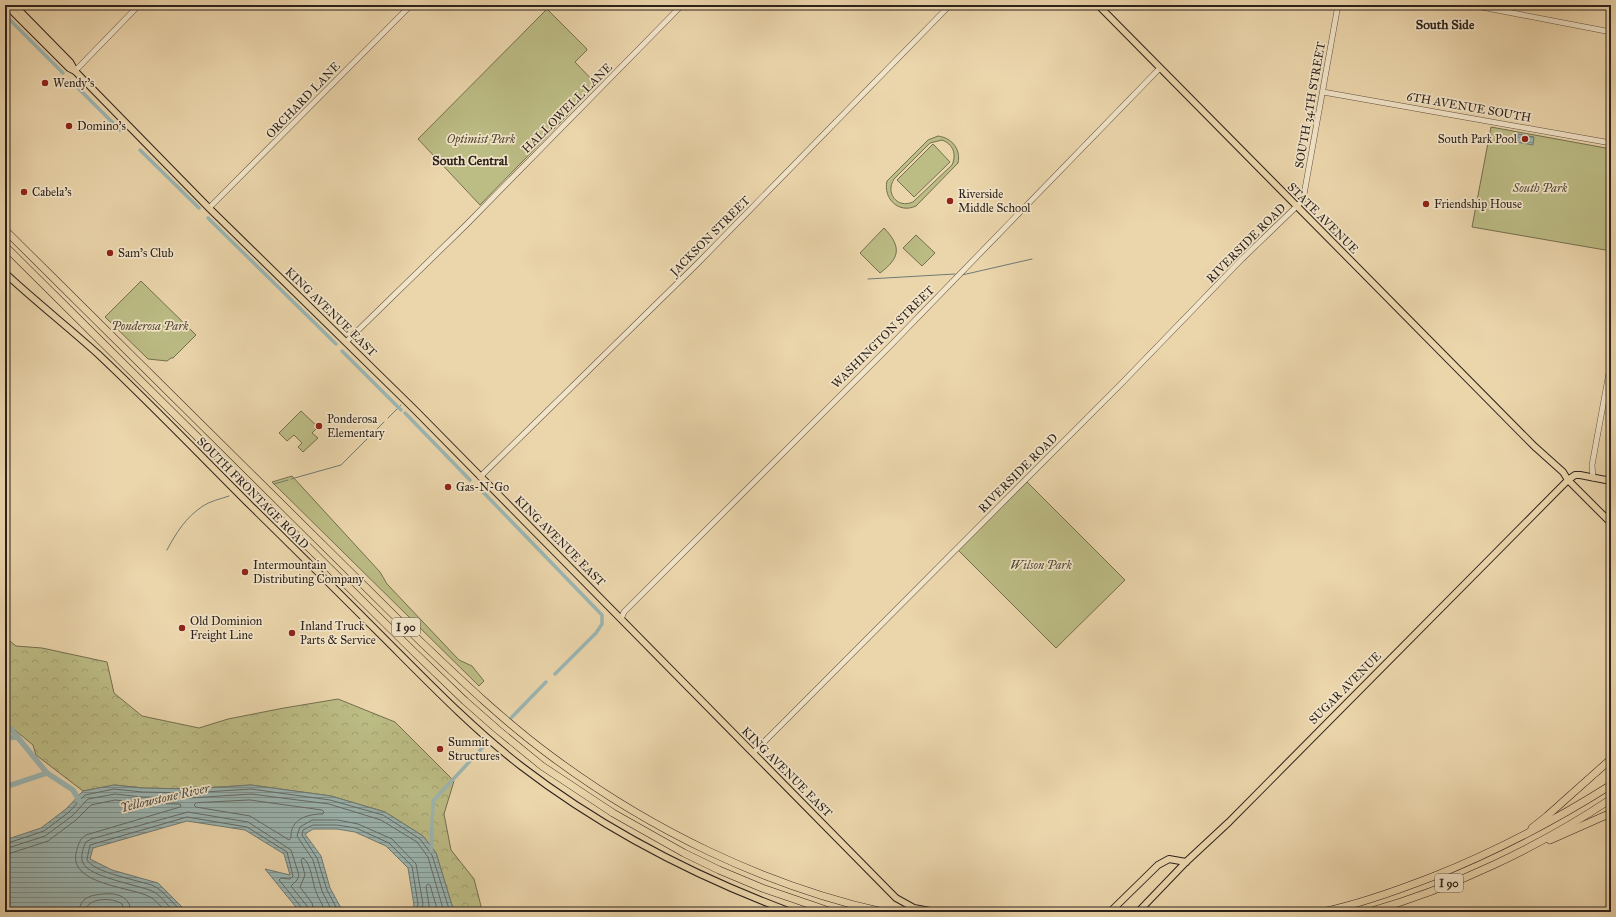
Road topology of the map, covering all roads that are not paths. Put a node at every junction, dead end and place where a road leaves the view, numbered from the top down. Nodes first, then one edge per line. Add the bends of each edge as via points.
1 (6, 5) edge
2 (9, 5) edge
3 (14, 5) edge
4 (139, 5) edge
5 (411, 5) edge
6 (682, 5) edge
7 (950, 5) edge
8 (1098, 5) edge
9 (1338, 5) edge
10 (1471, 5) edge
11 (32, 23) junction
12 (1611, 32) edge
13 (1160, 69) junction
14 (74, 71) junction
15 (1323, 92) junction
16 (1611, 143) edge
17 (1297, 207) junction
18 (209, 208) junction
19 (5, 230) edge
20 (5, 246) edge
21 (5, 273) edge
22 (346, 342) junction
23 (1611, 362) edge
24 (1592, 465) junction
25 (1584, 476) junction
26 (480, 477) junction
27 (1594, 478) junction
28 (1568, 480) junction
29 (1611, 481) edge
30 (1611, 523) edge
31 (621, 619) junction
32 (753, 753) junction
33 (1611, 759) edge
34 (1611, 785) edge
35 (1611, 799) edge
36 (1611, 813) edge
37 (1528, 848) junction
38 (1186, 862) junction
39 (1463, 864) junction
40 (791, 912) edge
41 (832, 912) edge
42 (883, 912) edge
43 (935, 912) edge
44 (1110, 912) edge
45 (1138, 912) edge
46 (1322, 912) edge
47 (1368, 912) edge

1 - 14 main road, KING AVENUE EAST
2 - 11 main road
3 - 11 main road, KING AVENUE EAST
4 - 14 street
5 - 18 street, ORCHARD LANE
6 - 22 street, HALLOWELL LANE via 477,214
7 - 26 street, JACKSON STREET via 715,246
8 - 13 main road, STATE AVENUE
9 - 15 street, SOUTH 34TH STREET
10 - 12 street
11 - 14 main road, KING AVENUE EAST via 70,62
13 - 17 main road, STATE AVENUE
13 - 31 street, WASHINGTON STREET via 890,346 624,612
14 - 18 main road, KING AVENUE EAST
15 - 16 street, 6TH AVENUE SOUTH
15 - 17 street, SOUTH 34TH STREET via 1303,200
17 - 28 main road, STATE AVENUE
17 - 32 street, RIVERSIDE ROAD
18 - 22 main road, KING AVENUE EAST
19 - 42 highway, I 90 via 442,663 550,756 631,810 725,859 809,892
20 - 41 highway, I 90 via 429,666 471,706 542,766 612,813 684,853 762,888
21 - 40 main road, SOUTH FRONTAGE ROAD via 115,370 430,686 521,766 565,798 644,847 710,880
22 - 26 main road, KING AVENUE EAST
23 - 24 street
24 - 25 street
24 - 27 street
25 - 27 main road
25 - 28 main road via 1575,475
26 - 31 main road, KING AVENUE EAST
27 - 29 main road
28 - 30 main road, STATE AVENUE
28 - 38 main road, SUGAR AVENUE via 1229,822
31 - 32 main road, KING AVENUE EAST
32 - 43 main road, KING AVENUE EAST via 896,898 914,908
33 - 39 highway via 1529,830
34 - 39 highway, I 90 via 1505,846
35 - 37 highway, I 90
36 - 37 highway
37 - 47 highway, I 90 via 1464,878
38 - 44 main road via 1169,859 1158,865
38 - 45 main road, SUGAR AVENUE
39 - 46 highway, I 90 via 1376,897

